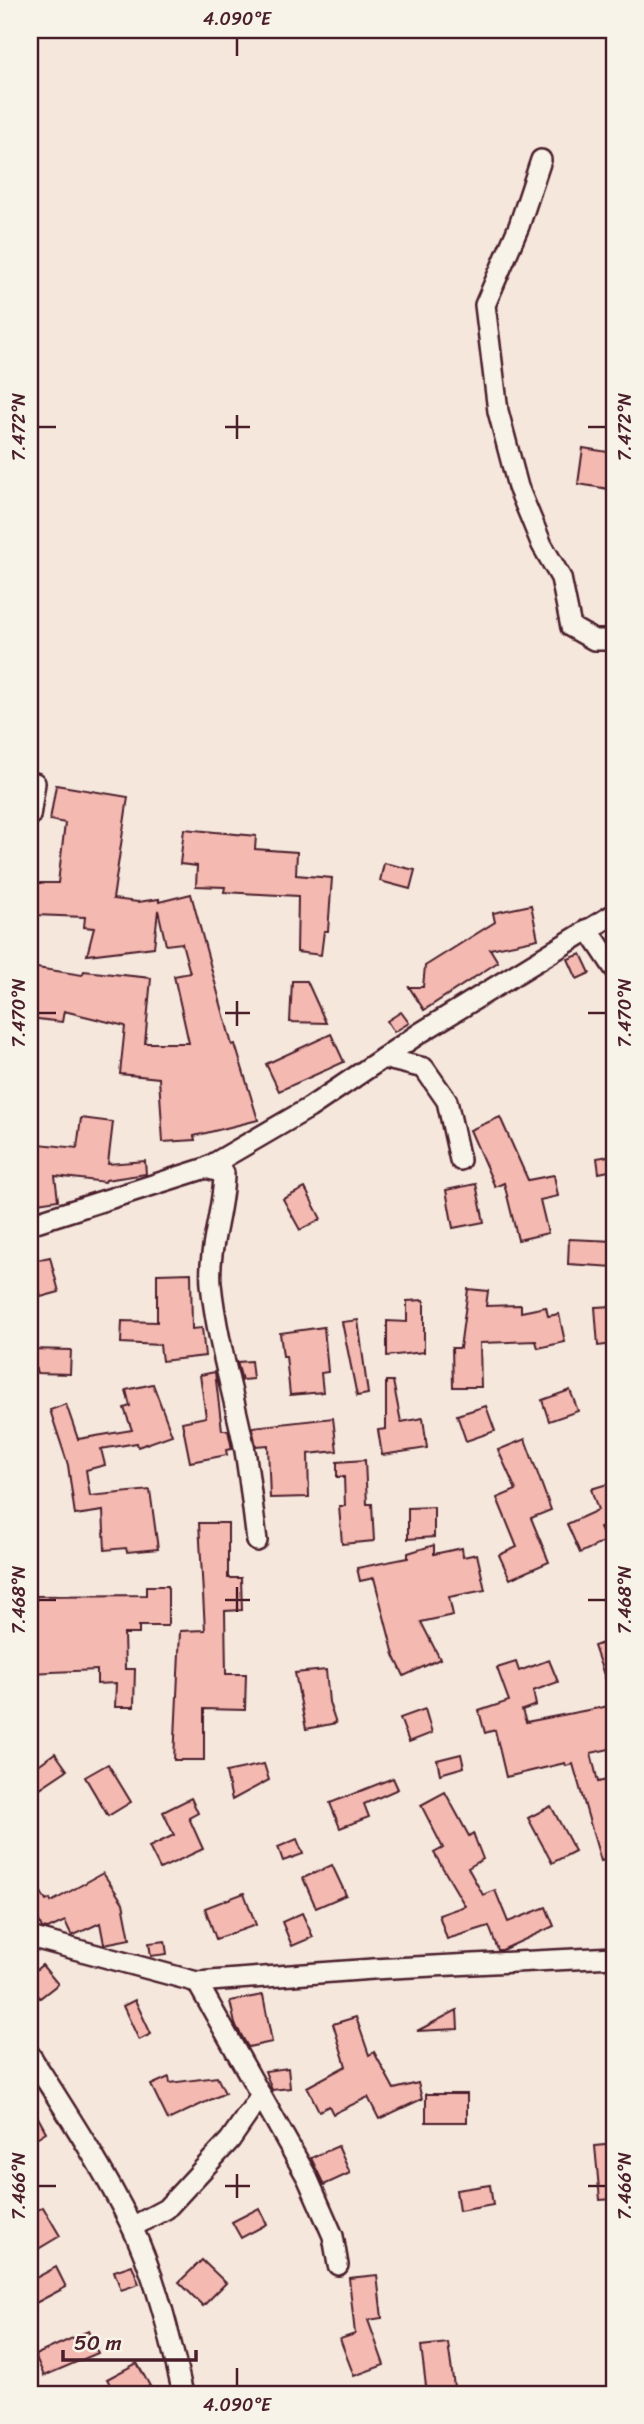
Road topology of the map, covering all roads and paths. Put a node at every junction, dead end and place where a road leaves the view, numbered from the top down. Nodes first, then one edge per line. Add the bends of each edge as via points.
1 (541, 160) dead end
2 (614, 640) edge
3 (35, 783) dead end
4 (30, 816) edge
5 (614, 914) edge
6 (588, 929) junction
7 (614, 968) edge
8 (383, 1058) junction
9 (460, 1160) dead end
10 (205, 1168) junction
11 (30, 1224) edge
12 (257, 1541) dead end
13 (30, 1937) edge
14 (614, 1957) edge
15 (197, 1982) junction
16 (30, 2055) edge
17 (261, 2095) junction
18 (132, 2227) junction
19 (338, 2265) dead end
20 (183, 2394) edge

1 - 2 street via 485,305 498,411 524,505 561,578 571,627 594,640
3 - 4 street
5 - 6 street
6 - 7 street
6 - 8 street
8 - 9 street via 424,1068 447,1101
8 - 10 street via 309,1108
10 - 11 street
10 - 12 street via 224,1173 211,1282 245,1452
13 - 15 street
14 - 15 street
15 - 17 street
16 - 18 street
17 - 18 street via 230,2140 166,2210
17 - 19 street via 307,2177 333,2236
18 - 20 street via 162,2304

